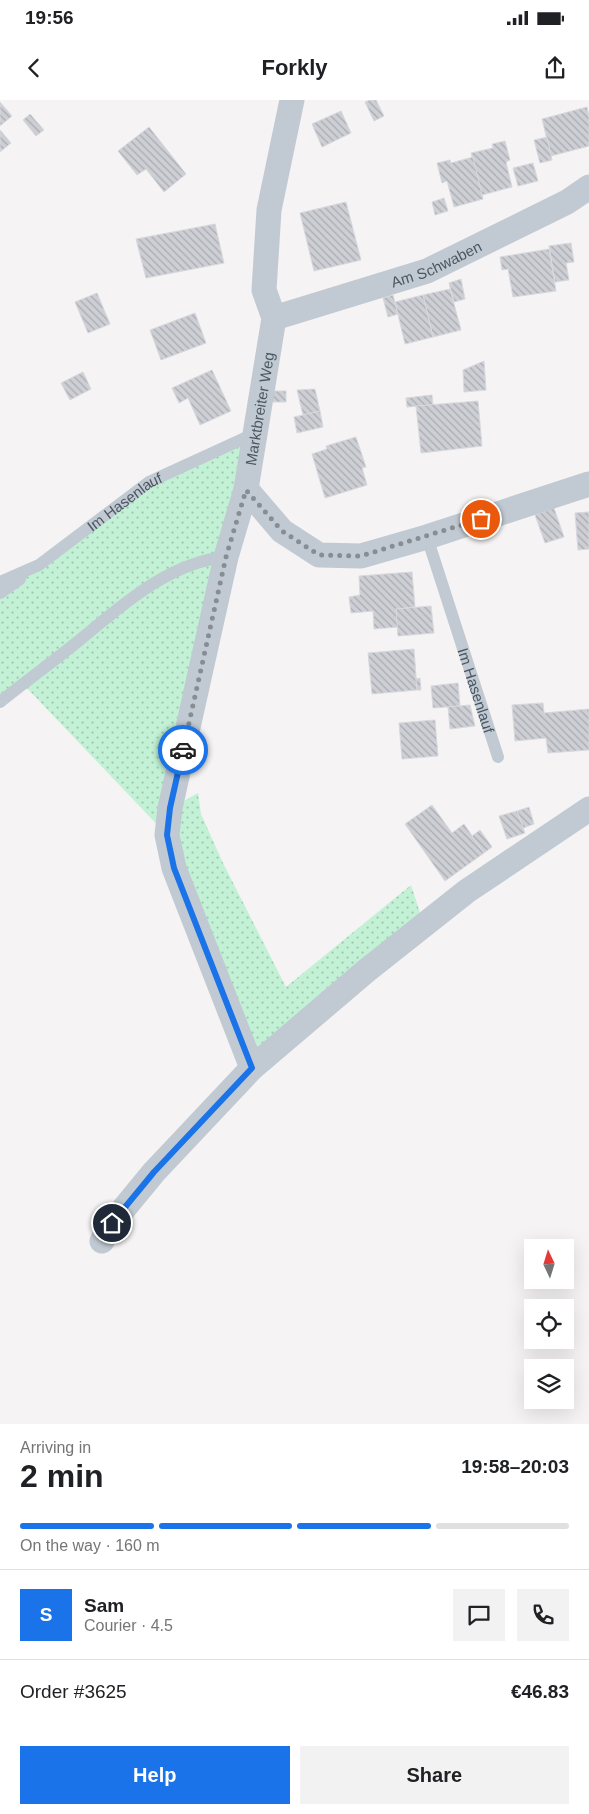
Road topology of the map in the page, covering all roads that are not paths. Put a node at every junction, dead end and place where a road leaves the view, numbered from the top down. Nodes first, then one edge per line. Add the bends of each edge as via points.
1 (292, 100) edge
2 (589, 187) edge
3 (274, 318) junction
4 (256, 433) junction
5 (589, 484) edge
6 (246, 490) junction
7 (427, 537) junction
8 (226, 557) junction
9 (39, 565) junction
10 (0, 582) edge
11 (0, 593) edge
12 (0, 702) edge
13 (498, 757) dead end
14 (589, 809) edge
15 (252, 1068) junction
16 (102, 1241) dead end

1 - 3 street, Marktbreiter Weg via 269,210 264,290
2 - 3 street, Am Schwaben via 567,202 427,271
3 - 4 street, Marktbreiter Weg
4 - 6 street, Marktbreiter Weg
4 - 9 lane, Im Hasenlauf via 149,482
5 - 7 street
6 - 7 street via 282,531 319,555 361,556
6 - 8 street, Marktbreiter Weg
7 - 13 lane, Im Hasenlauf
8 - 12 lane via 210,558 174,572 128,601
8 - 15 street, Marktbreiter Weg via 170,808 167,835 174,868
9 - 10 lane, Im Hasenlauf
9 - 11 lane
14 - 15 street via 467,891
15 - 16 street via 154,1172 112,1223

